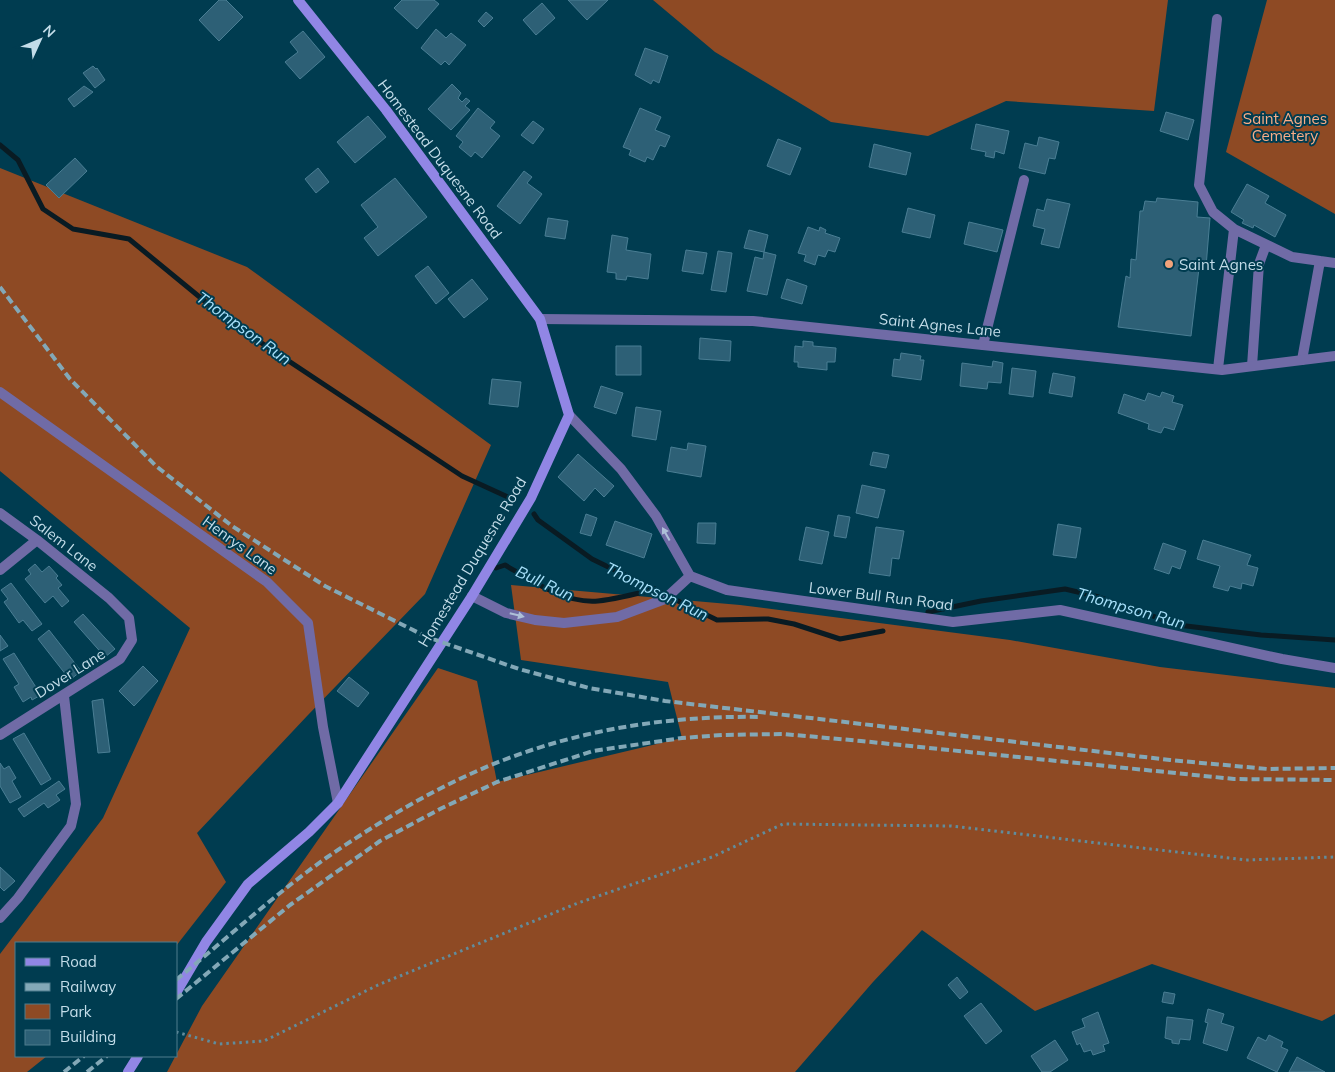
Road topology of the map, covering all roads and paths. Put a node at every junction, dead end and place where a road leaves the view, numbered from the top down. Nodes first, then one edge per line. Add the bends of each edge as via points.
1 (298, 0) edge
2 (1217, 19) dead end
3 (1024, 180) dead end
4 (1234, 229) junction
5 (1266, 244) junction
6 (1320, 261) junction
7 (1335, 263) edge
8 (540, 319) junction
9 (983, 345) junction
10 (1335, 356) edge
11 (1302, 360) junction
12 (1252, 366) junction
13 (1218, 369) junction
14 (0, 392) edge
15 (569, 415) junction
16 (0, 513) edge
17 (37, 540) junction
18 (0, 570) edge
19 (690, 576) junction
20 (472, 596) junction
21 (109, 598) joint
22 (1335, 668) edge
23 (64, 696) junction
24 (0, 735) edge
25 (338, 803) junction
26 (1335, 857) edge
27 (0, 918) edge
28 (178, 990) edge
29 (178, 1033) edge
30 (137, 1057) edge
31 (128, 1072) edge

1 - 8 street, Homestead Duquesne Road via 386,110
2 - 4 street via 1199,185 1213,212
3 - 9 street
4 - 5 street
4 - 13 street
5 - 6 street via 1292,257
5 - 12 street via 1259,264
6 - 7 street
6 - 11 street
8 - 9 street, Saint Agnes Lane via 752,321
8 - 15 street, Homestead Duquesne Road
9 - 13 street, Saint Agnes Lane
10 - 11 street, Saint Agnes Lane
11 - 12 street, Saint Agnes Lane
12 - 13 street, Saint Agnes Lane
14 - 25 street, Henrys Lane via 267,582 308,623
19 -> 15 street via 656,516 621,469
15 - 20 street, Homestead Duquesne Road via 532,498
16 - 17 street, Salem Lane
17 - 18 street
17 - 21 street, Salem Lane
20 -> 19 street via 506,613 564,623 617,617 665,599
19 - 22 street, Lower Bull Run Road via 727,590 953,622 1060,610
20 - 25 street, Homestead Duquesne Road
21 - 23 street, Dover Lane via 129,618 132,640 120,659
23 - 24 street, Dover Lane
23 - 27 street via 76,804 71,826
25 - 28 street, Homestead Duquesne Road via 248,884 206,942
26 - 29 path via 1246,860 951,826 783,824 712,857 578,903 378,985 264,1041 219,1044
30 - 31 street

